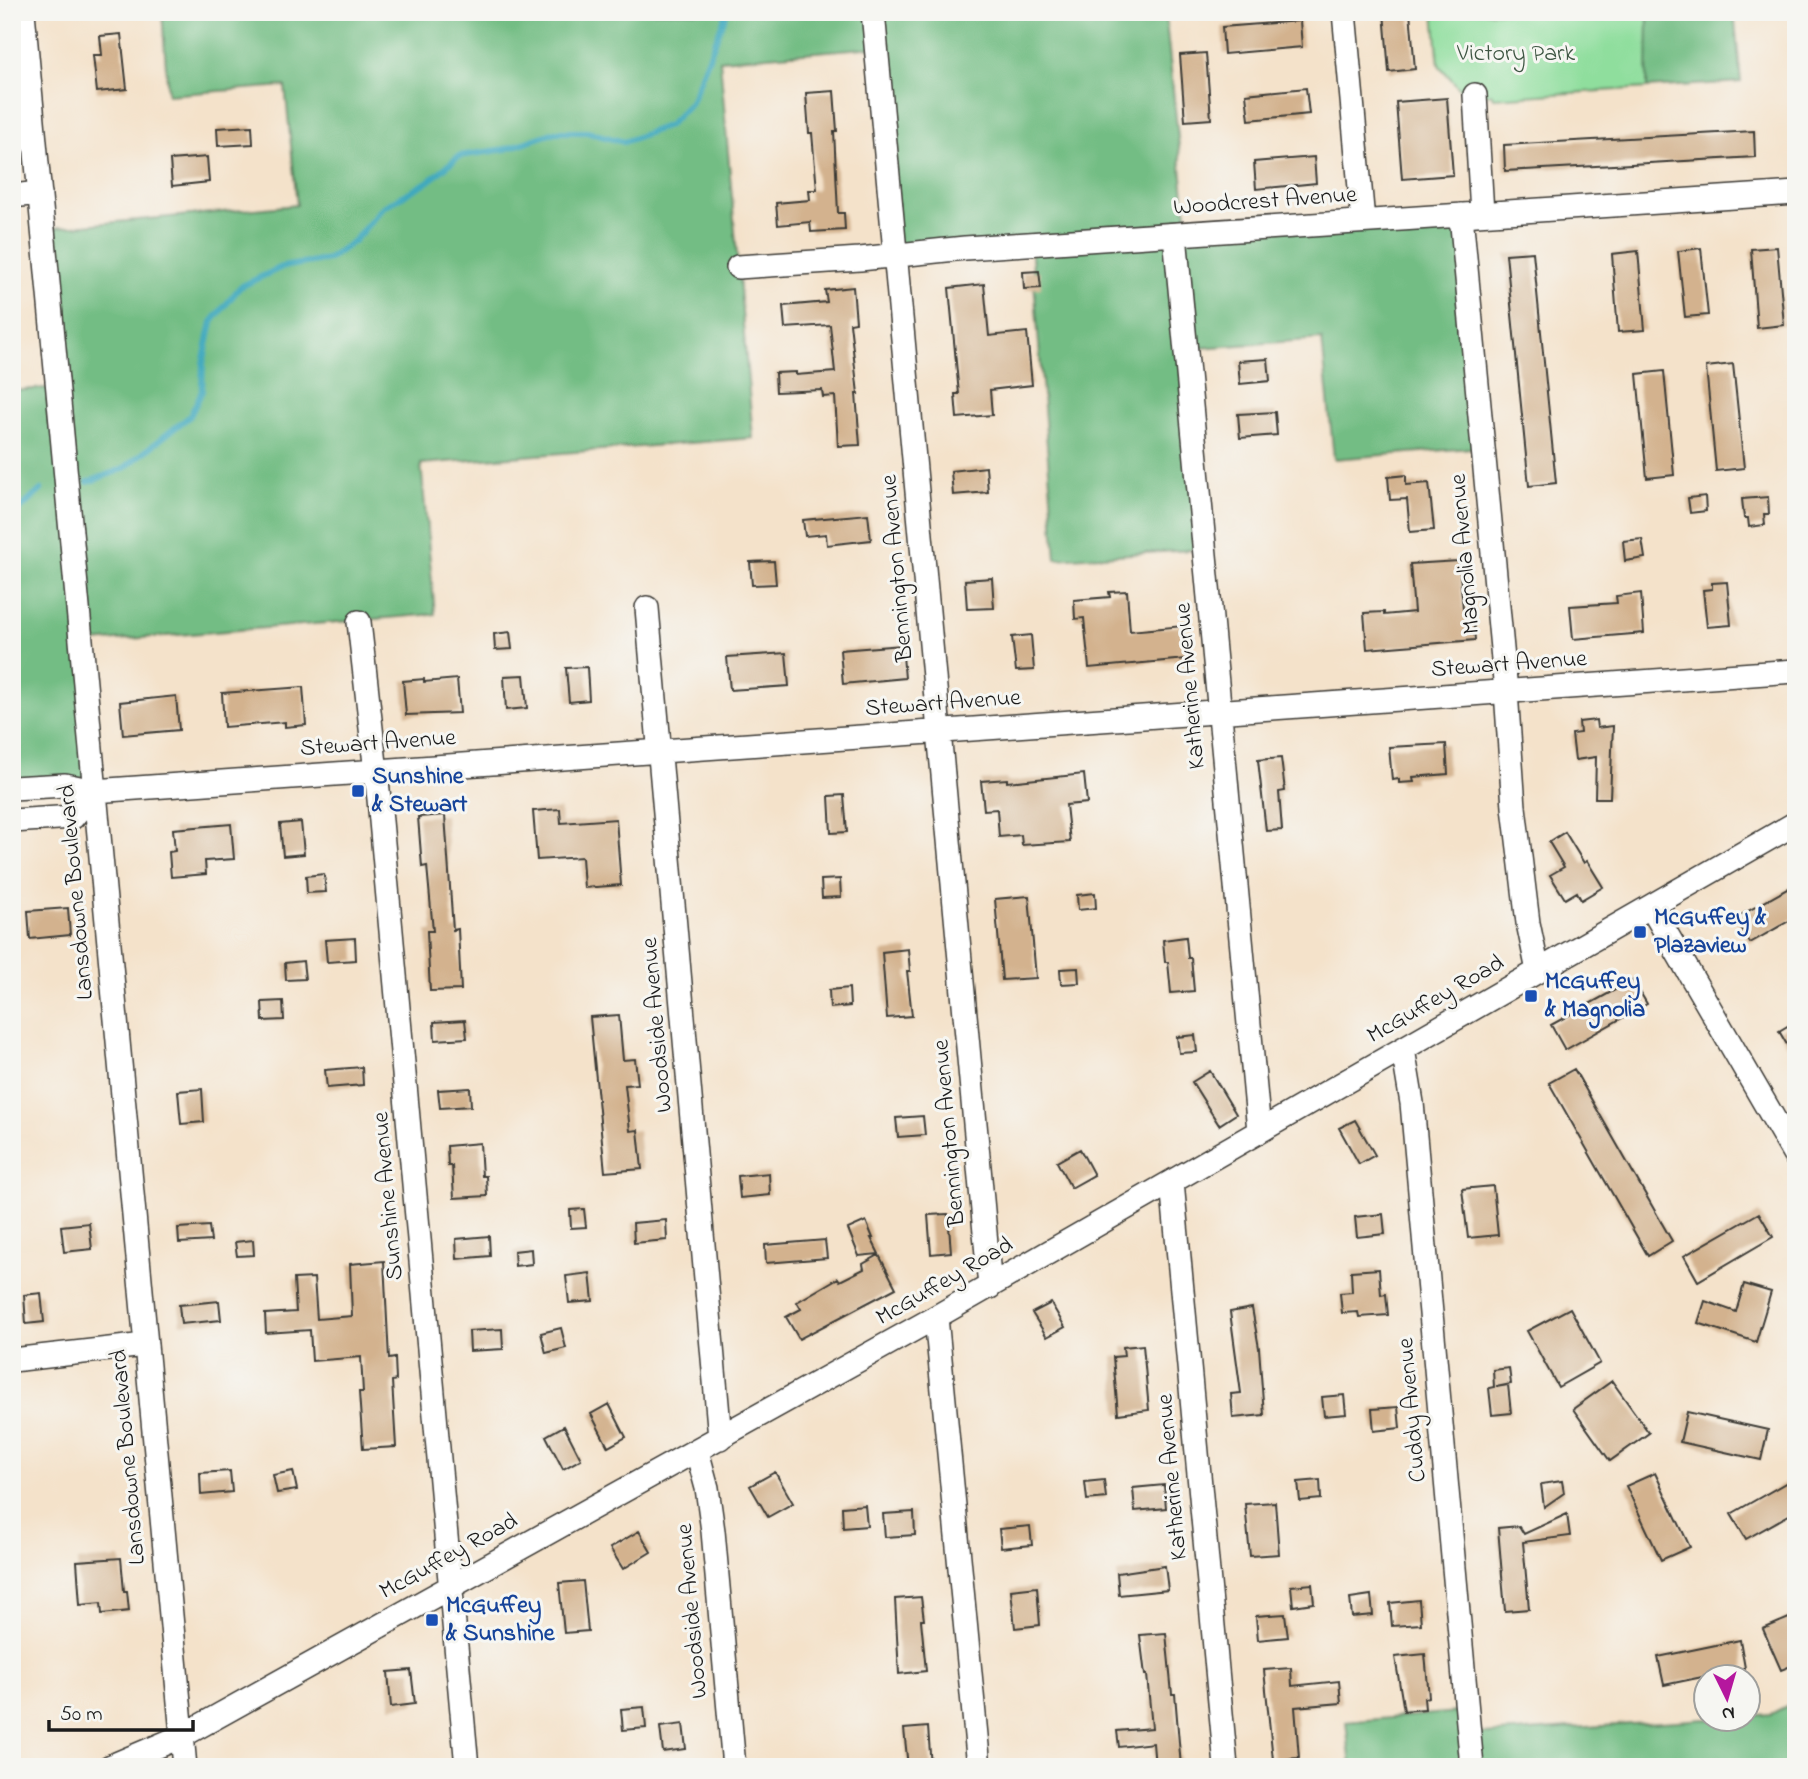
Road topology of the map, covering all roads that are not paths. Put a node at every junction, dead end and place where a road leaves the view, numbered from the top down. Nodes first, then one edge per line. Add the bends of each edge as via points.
1 (23, 12) edge
2 (873, 12) edge
3 (1344, 12) edge
4 (1475, 95) dead end
5 (40, 193) junction
6 (1796, 193) edge
7 (12, 196) edge
8 (1471, 214) junction
9 (1363, 221) junction
10 (1175, 235) junction
11 (895, 255) junction
12 (738, 267) dead end
13 (647, 608) dead end
14 (359, 622) dead end
15 (1796, 671) edge
16 (1506, 691) junction
17 (1220, 712) junction
18 (939, 731) junction
19 (658, 751) junction
20 (376, 771) junction
21 (12, 788) edge
22 (94, 791) junction
23 (12, 821) edge
24 (1796, 823) edge
25 (1651, 907) junction
26 (1538, 971) junction
27 (1403, 1049) junction
28 (1259, 1132) junction
29 (1796, 1157) edge
30 (1172, 1182) junction
31 (990, 1287) junction
32 (936, 1317) junction
33 (145, 1345) junction
34 (12, 1360) edge
35 (720, 1438) junction
36 (697, 1451) junction
37 (451, 1586) junction
38 (182, 1735) junction
39 (109, 1767) edge
40 (185, 1767) edge
41 (467, 1767) edge
42 (734, 1767) edge
43 (979, 1767) edge
44 (1226, 1767) edge
45 (1472, 1767) edge

1 - 5 street, Lansdowne Boulevard
2 - 11 street, Bennington Avenue
3 - 9 street
4 - 8 street, Magnolia Avenue
5 - 7 street
5 - 22 street, Lansdowne Boulevard
6 - 8 street, Woodcrest Avenue
8 - 9 street, Woodcrest Avenue
8 - 16 street, Magnolia Avenue
9 - 10 street, Woodcrest Avenue
10 - 11 street, Woodcrest Avenue
10 - 17 street, Katherine Avenue
11 - 12 street, Woodcrest Avenue
11 - 18 street, Bennington Avenue
13 - 19 street, Woodside Avenue
14 - 20 street, Sunshine Avenue
15 - 16 street, Stewart Avenue
16 - 17 street, Stewart Avenue
16 - 26 street, Magnolia Avenue via 1514,807
17 - 18 street, Stewart Avenue
17 - 28 street, Katherine Avenue
18 - 19 street, Stewart Avenue
18 - 31 street, Bennington Avenue
19 - 20 street, Stewart Avenue
19 - 35 street, Woodside Avenue
20 - 22 street, Stewart Avenue
20 - 37 street, Sunshine Avenue
21 - 22 street, Stewart Avenue via 65,785
22 - 23 street via 73,817
22 - 33 street, Lansdowne Boulevard
24 - 25 street, McGuffey Road
25 - 26 street, McGuffey Road
25 - 29 street
26 - 27 street, McGuffey Road
27 - 28 street, McGuffey Road
27 - 45 street, Cuddy Avenue
28 - 30 street, McGuffey Road
30 - 31 street, McGuffey Road
30 - 44 street, Katherine Avenue
31 - 32 street, McGuffey Road
32 - 35 street, McGuffey Road
32 - 43 street
33 - 34 street
33 - 38 street, Lansdowne Boulevard
35 - 36 street, McGuffey Road
36 - 37 street, McGuffey Road
36 - 42 street, Woodside Avenue via 713,1531
37 - 38 street, McGuffey Road
37 - 41 street, Sunshine Avenue
38 - 39 street, McGuffey Road
38 - 40 street, Lansdowne Boulevard

